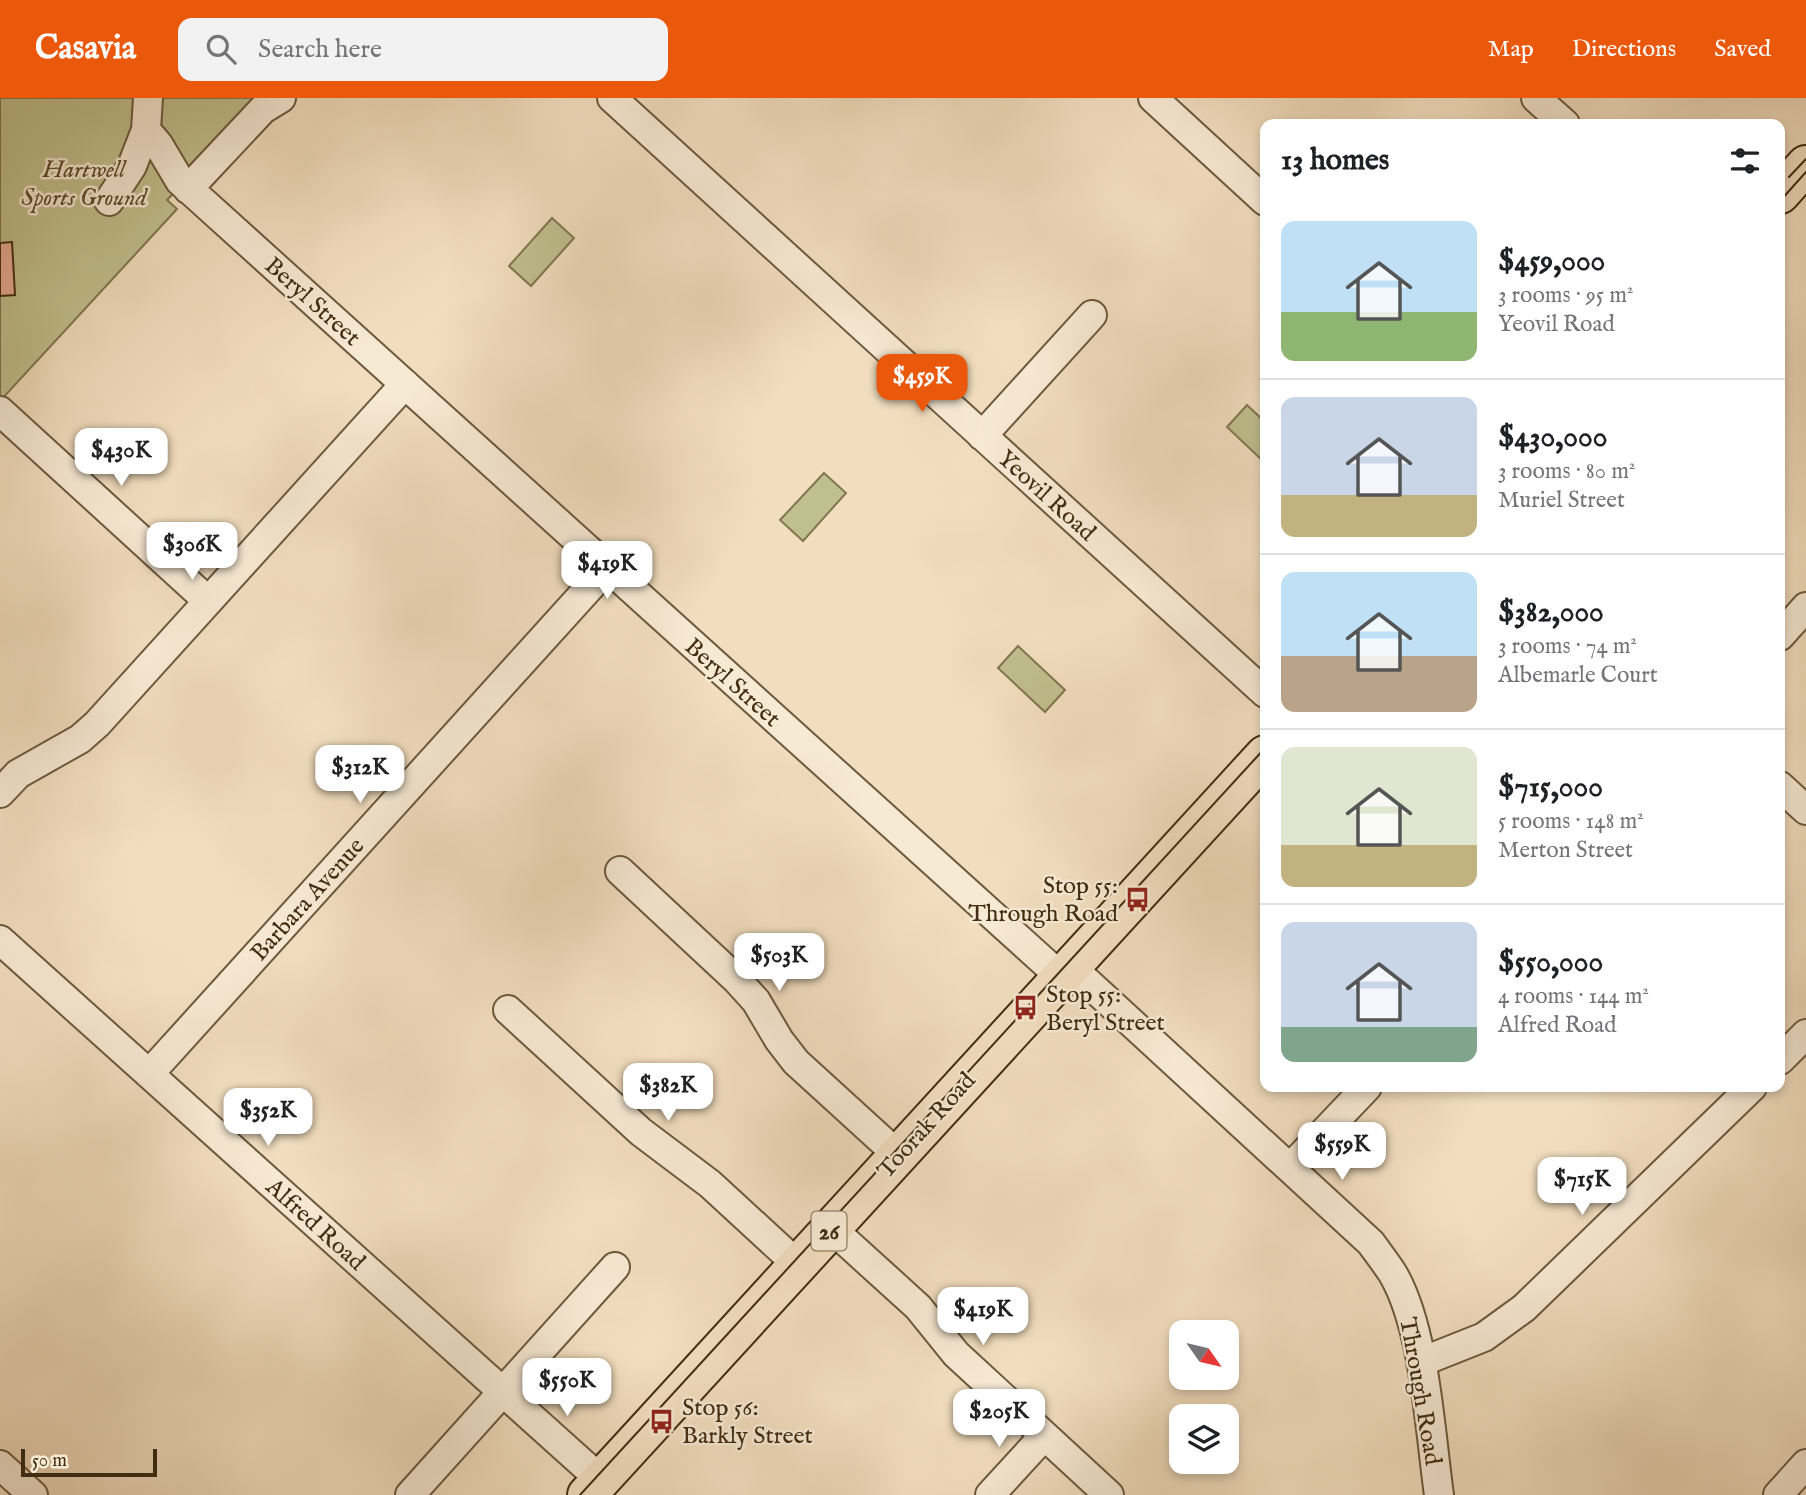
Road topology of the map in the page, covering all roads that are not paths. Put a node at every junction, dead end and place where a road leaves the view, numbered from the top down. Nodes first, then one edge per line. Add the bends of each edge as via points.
1 (148, 98) edge
2 (281, 98) edge
3 (612, 98) edge
4 (1153, 98) edge
5 (1536, 98) edge
6 (1559, 119) edge
7 (146, 130) junction
8 (1806, 165) edge
9 (1785, 188) edge
10 (188, 189) junction
11 (1260, 196) edge
12 (109, 201) dead end
13 (1092, 315) dead end
14 (405, 384) junction
15 (0, 411) edge
16 (982, 436) junction
17 (607, 568) junction
18 (208, 601) junction
19 (1806, 607) edge
20 (1785, 630) edge
21 (1260, 688) edge
22 (1260, 760) edge
23 (1785, 791) edge
24 (0, 793) edge
25 (1806, 810) edge
26 (620, 871) dead end
27 (0, 940) edge
28 (1066, 972) junction
29 (508, 1010) dead end
30 (1806, 1034) edge
31 (1785, 1055) edge
32 (149, 1074) junction
33 (1362, 1092) edge
34 (1747, 1092) edge
35 (898, 1155) junction
36 (1291, 1167) junction
37 (831, 1228) junction
38 (797, 1265) junction
39 (615, 1267) dead end
40 (1421, 1363) junction
41 (502, 1392) junction
42 (1045, 1436) junction
43 (1806, 1464) edge
44 (0, 1465) edge
45 (600, 1488) edge
46 (33, 1495) edge
47 (410, 1495) edge
48 (990, 1495) edge
49 (1108, 1495) edge
50 (1439, 1495) edge
51 (1778, 1495) edge

1 - 7 street
2 - 10 street via 263,109
3 - 16 street, Yeovil Road
4 - 11 street
5 - 6 street
7 - 10 street, Beryl Street
7 - 12 street via 132,166
8 - 9 highway
10 - 14 street, Beryl Street
13 - 16 street
14 - 17 street, Beryl Street
14 - 18 street
15 - 18 street
16 - 21 street, Yeovil Road
17 - 28 street, Beryl Street
17 - 32 street, Barbara Avenue
18 - 24 street via 88,732 25,769
19 - 20 street
22 - 28 highway, Toorak Road / 26
23 - 25 street
26 - 35 street via 748,991 796,1062
27 - 32 street, Alfred Road
28 - 35 highway, Toorak Road / 26
28 - 36 street, Through Road
29 - 38 street
30 - 31 street
32 - 41 street, Alfred Road
33 - 36 street
34 - 40 street via 1524,1308 1484,1337
35 - 37 highway, Toorak Road / 26
36 - 40 street, Through Road via 1371,1243 1393,1275
37 - 38 highway, Toorak Road / 26
37 - 42 street via 918,1307 956,1354
38 - 45 highway, Toorak Road / 26
39 - 41 street
40 - 50 street, Through Road
41 - 45 street, Alfred Road
41 - 47 street
42 - 48 street
42 - 49 street
43 - 51 street
44 - 46 street

